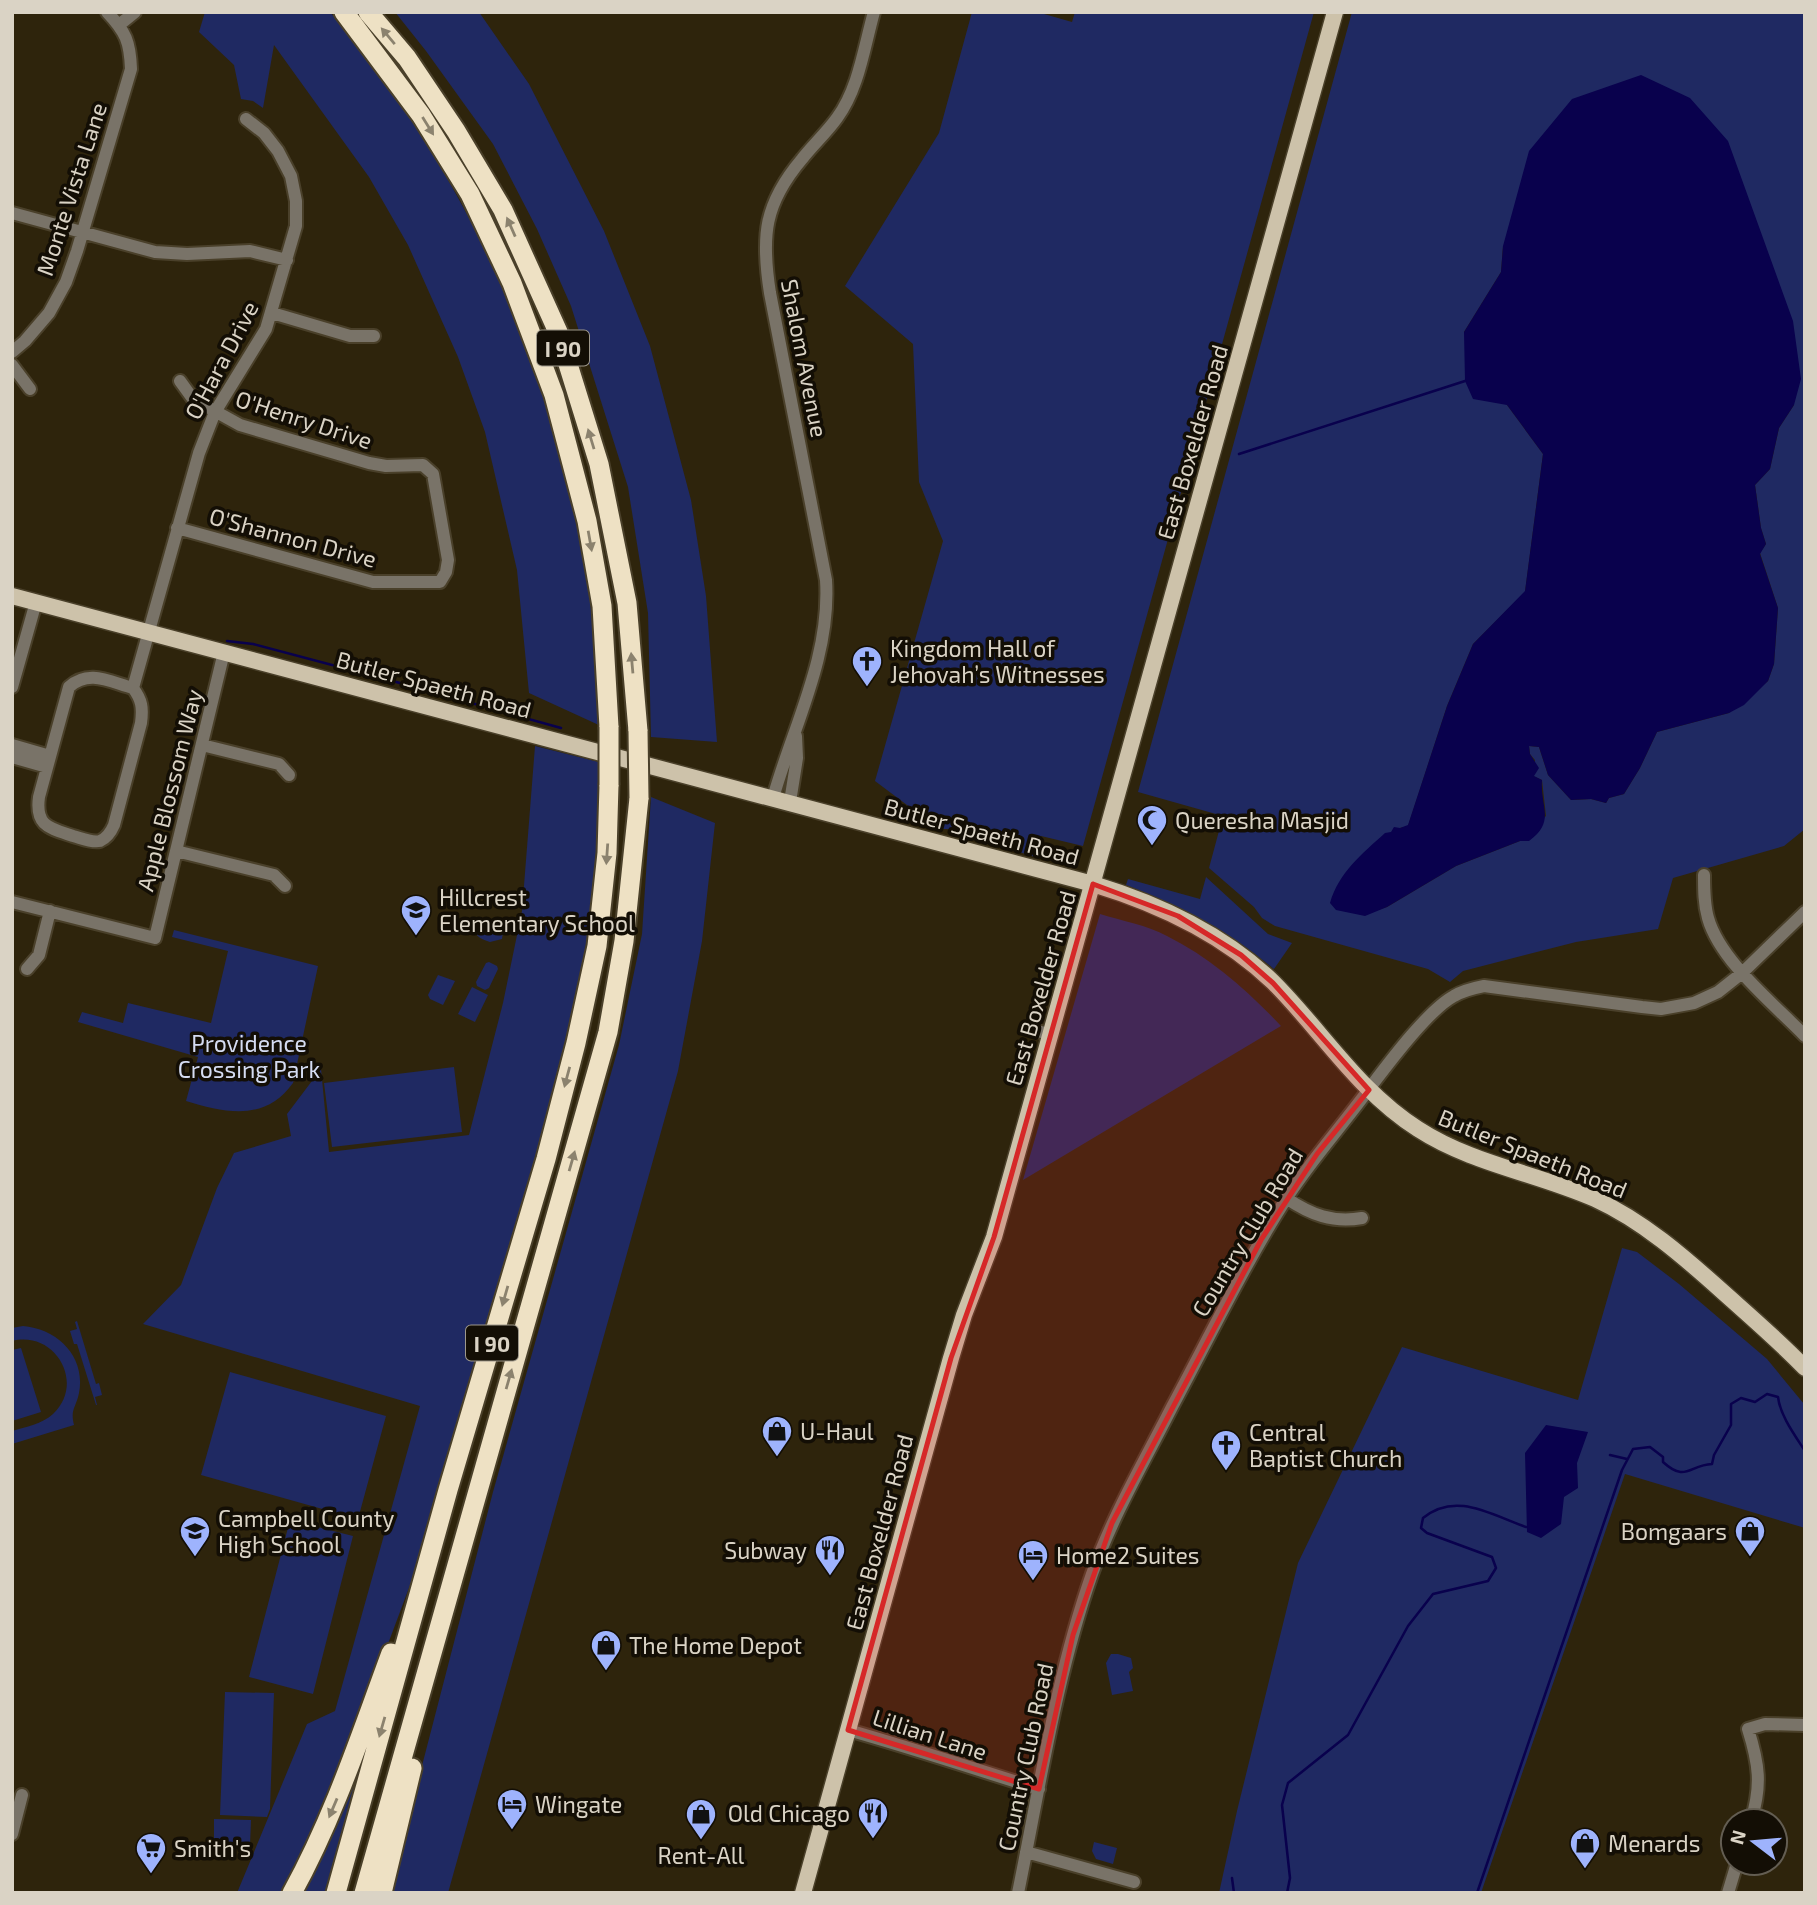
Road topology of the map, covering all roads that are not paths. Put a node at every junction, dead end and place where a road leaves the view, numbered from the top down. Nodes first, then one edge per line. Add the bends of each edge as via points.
1 (107, 12) edge
2 (135, 12) edge
3 (344, 12) edge
4 (368, 12) edge
5 (874, 12) edge
6 (1335, 12) edge
7 (119, 25) junction
8 (246, 119) dead end
9 (12, 213) edge
10 (83, 232) junction
11 (288, 260) junction
12 (272, 313) junction
13 (374, 336) dead end
14 (12, 352) edge
15 (12, 365) edge
16 (180, 382) dead end
17 (30, 389) dead end
18 (215, 412) junction
19 (177, 528) junction
20 (440, 582) joint
21 (12, 596) edge
22 (36, 602) junction
23 (148, 632) junction
24 (225, 652) junction
25 (12, 687) edge
26 (133, 688) junction
27 (796, 735) junction
28 (12, 745) edge
29 (202, 745) junction
30 (12, 757) edge
31 (49, 761) junction
32 (289, 775) dead end
33 (773, 798) junction
34 (790, 802) junction
35 (176, 851) junction
36 (1704, 875) dead end
37 (1093, 884) junction
38 (285, 886) dead end
39 (12, 902) edge
40 (50, 911) junction
41 (1805, 912) edge
42 (27, 968) dead end
43 (1742, 973) junction
44 (1028, 1029) dead end
45 (1050, 1034) junction
46 (1805, 1036) edge
47 (1369, 1090) junction
48 (1286, 1198) junction
49 (1362, 1218) dead end
50 (1805, 1368) edge
51 (496, 1422) junction
52 (448, 1490) junction
53 (1805, 1725) edge
54 (848, 1730) junction
55 (1039, 1788) junction
56 (22, 1795) dead end
57 (1755, 1807) edge
58 (12, 1834) edge
59 (1026, 1852) junction
60 (1135, 1882) dead end
61 (292, 1893) edge
62 (336, 1893) edge
63 (363, 1893) edge
64 (383, 1893) edge
65 (803, 1893) edge
66 (1018, 1893) edge

1 - 7 street, Monte Vista Lane
2 - 7 street
3 -> 52 highway, I 90, bridge via 421,115 470,194 512,283 554,395 587,521 601,606 610,785 597,946 546,1159
51 -> 4 highway, I 90, bridge via 608,1031 624,941 639,798 638,731 626,603 599,464 558,332 503,209 407,58
5 - 27 street, Shalom Avenue via 848,99 774,199 765,238 828,603
6 - 37 main road, East Boxelder Road
7 - 10 street, Monte Vista Lane via 130,46 131,69
8 - 11 street, O'Hara Drive via 278,150 291,176 296,226
9 - 10 street
10 - 11 street via 155,253 250,251
10 - 14 street, Monte Vista Lane via 66,282 49,313
11 - 12 street, O'Hara Drive
12 - 13 street via 350,336
12 - 18 street, O'Hara Drive
15 - 17 street
16 - 18 street, O'Henry Drive via 193,399
18 - 19 street, O'Hara Drive
18 - 20 street, O'Henry Drive via 240,425 369,463 423,465 433,474 448,560
19 - 20 street, O'Shannon Drive via 373,582
19 - 23 street, O'Hara Drive
21 - 22 main road, Butler Spaeth Road
22 - 23 main road, Butler Spaeth Road
22 - 25 street
23 - 24 main road, Butler Spaeth Road
23 - 26 street, O'Hara Drive
24 - 29 street, Apple Blossom Way
24 - 33 main road, Butler Spaeth Road
26 - 31 street via 90,676 78,679 69,687
26 - 31 street via 143,708 141,723 114,825 102,841 48,828 41,820 37,810
27 - 33 street, Shalom Avenue
27 - 34 street, Shalom Avenue
28 - 31 street
29 - 32 street via 278,764
29 - 35 street, Apple Blossom Way
30 - 31 street
33 - 34 main road, Butler Spaeth Road
34 - 37 main road, Butler Spaeth Road
35 - 38 street via 274,875
35 - 40 street, Apple Blossom Way via 155,938
36 - 43 street via 1709,921 1725,953
37 - 45 main road, East Boxelder Road
37 - 47 main road, Butler Spaeth Road via 1178,916 1241,955 1273,983
39 - 40 street
40 - 42 street via 39,955
41 - 43 street, Country Club Road
43 - 46 street
43 - 47 street, Country Club Road via 1706,998 1661,1009 1484,986 1468,989 1433,1014
44 - 45 street
45 - 54 main road, East Boxelder Road via 994,1237 957,1336
47 - 48 street, Country Club Road
47 - 50 main road, Butler Spaeth Road via 1418,1129 1451,1148 1595,1199 1639,1223 1703,1274
48 - 49 street via 1330,1220
48 - 55 street, Country Club Road via 1108,1533 1073,1635
51 - 63 highway, I 90
51 - 64 highway, I 90
52 -> 61 highway, I 90 via 339,1794
52 -> 62 highway, I 90
53 - 57 street via 1765,1724 1748,1729 1760,1773
54 - 55 street, Lillian Lane
54 - 65 main road, East Boxelder Road
55 - 59 street, Country Club Road
56 - 58 street
59 - 60 street
59 - 66 street, Country Club Road

